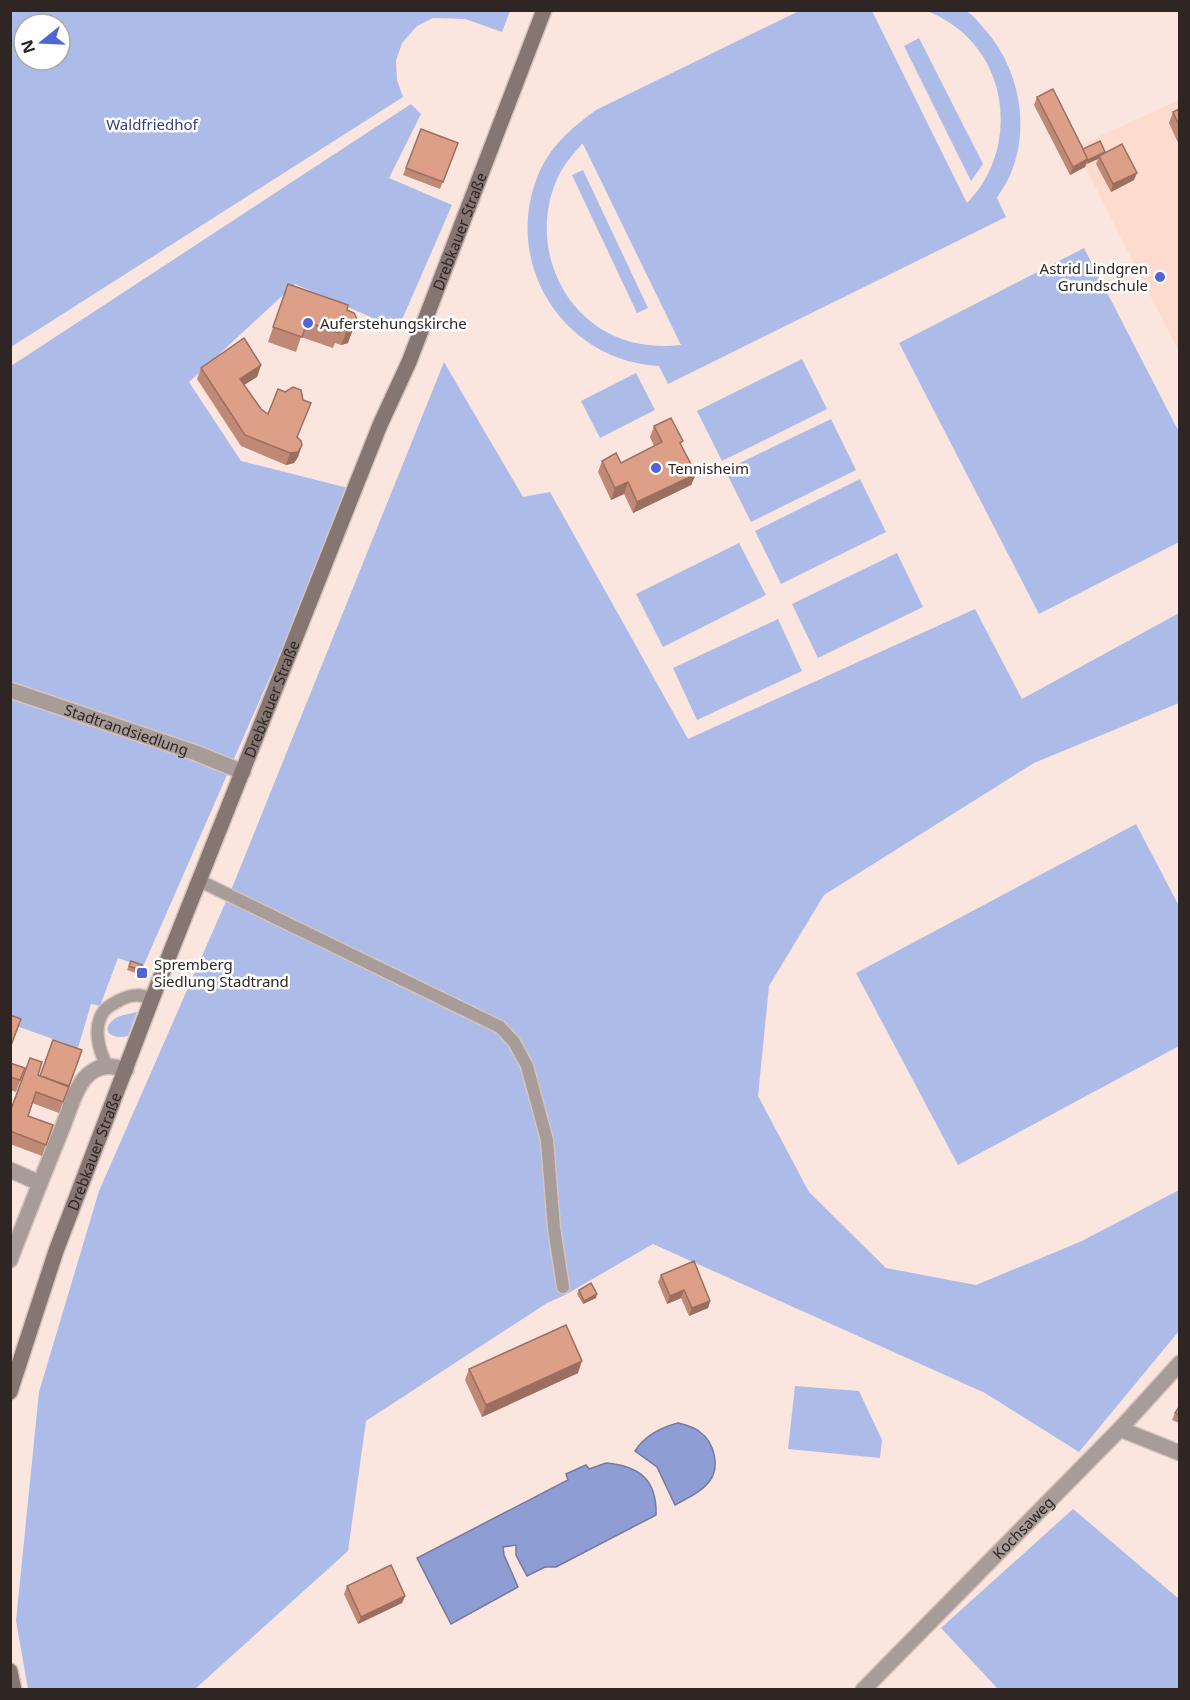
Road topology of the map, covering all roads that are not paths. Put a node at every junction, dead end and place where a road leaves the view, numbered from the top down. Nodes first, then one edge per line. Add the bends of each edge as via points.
1 (544, 10) edge
2 (10, 690) edge
3 (243, 772) junction
4 (198, 880) junction
5 (152, 999) junction
6 (107, 1066) junction
7 (126, 1070) junction
8 (10, 1170) edge
9 (40, 1183) junction
10 (10, 1260) edge
11 (563, 1287) dead end
12 (1179, 1363) edge
13 (10, 1392) edge
14 (1120, 1429) junction
15 (1179, 1453) edge
16 (10, 1671) edge
17 (14, 1689) edge
18 (864, 1689) edge

1 - 3 street, Drebkauer Straße via 409,362 380,425
2 - 3 street, Stadtrandsiedlung
3 - 4 street, Drebkauer Straße
4 - 5 street, Drebkauer Straße
4 - 11 lane via 500,1028 514,1042 527,1066 547,1140
5 - 6 lane via 129,996 106,1008 98,1040
5 - 7 street, Drebkauer Straße
6 - 7 street
6 - 9 street via 84,1080
7 - 13 street, Drebkauer Straße via 56,1251
8 - 9 street
9 - 10 street
12 - 14 street, Kochsaweg
14 - 15 street
14 - 18 street, Kochsaweg
16 - 17 street

